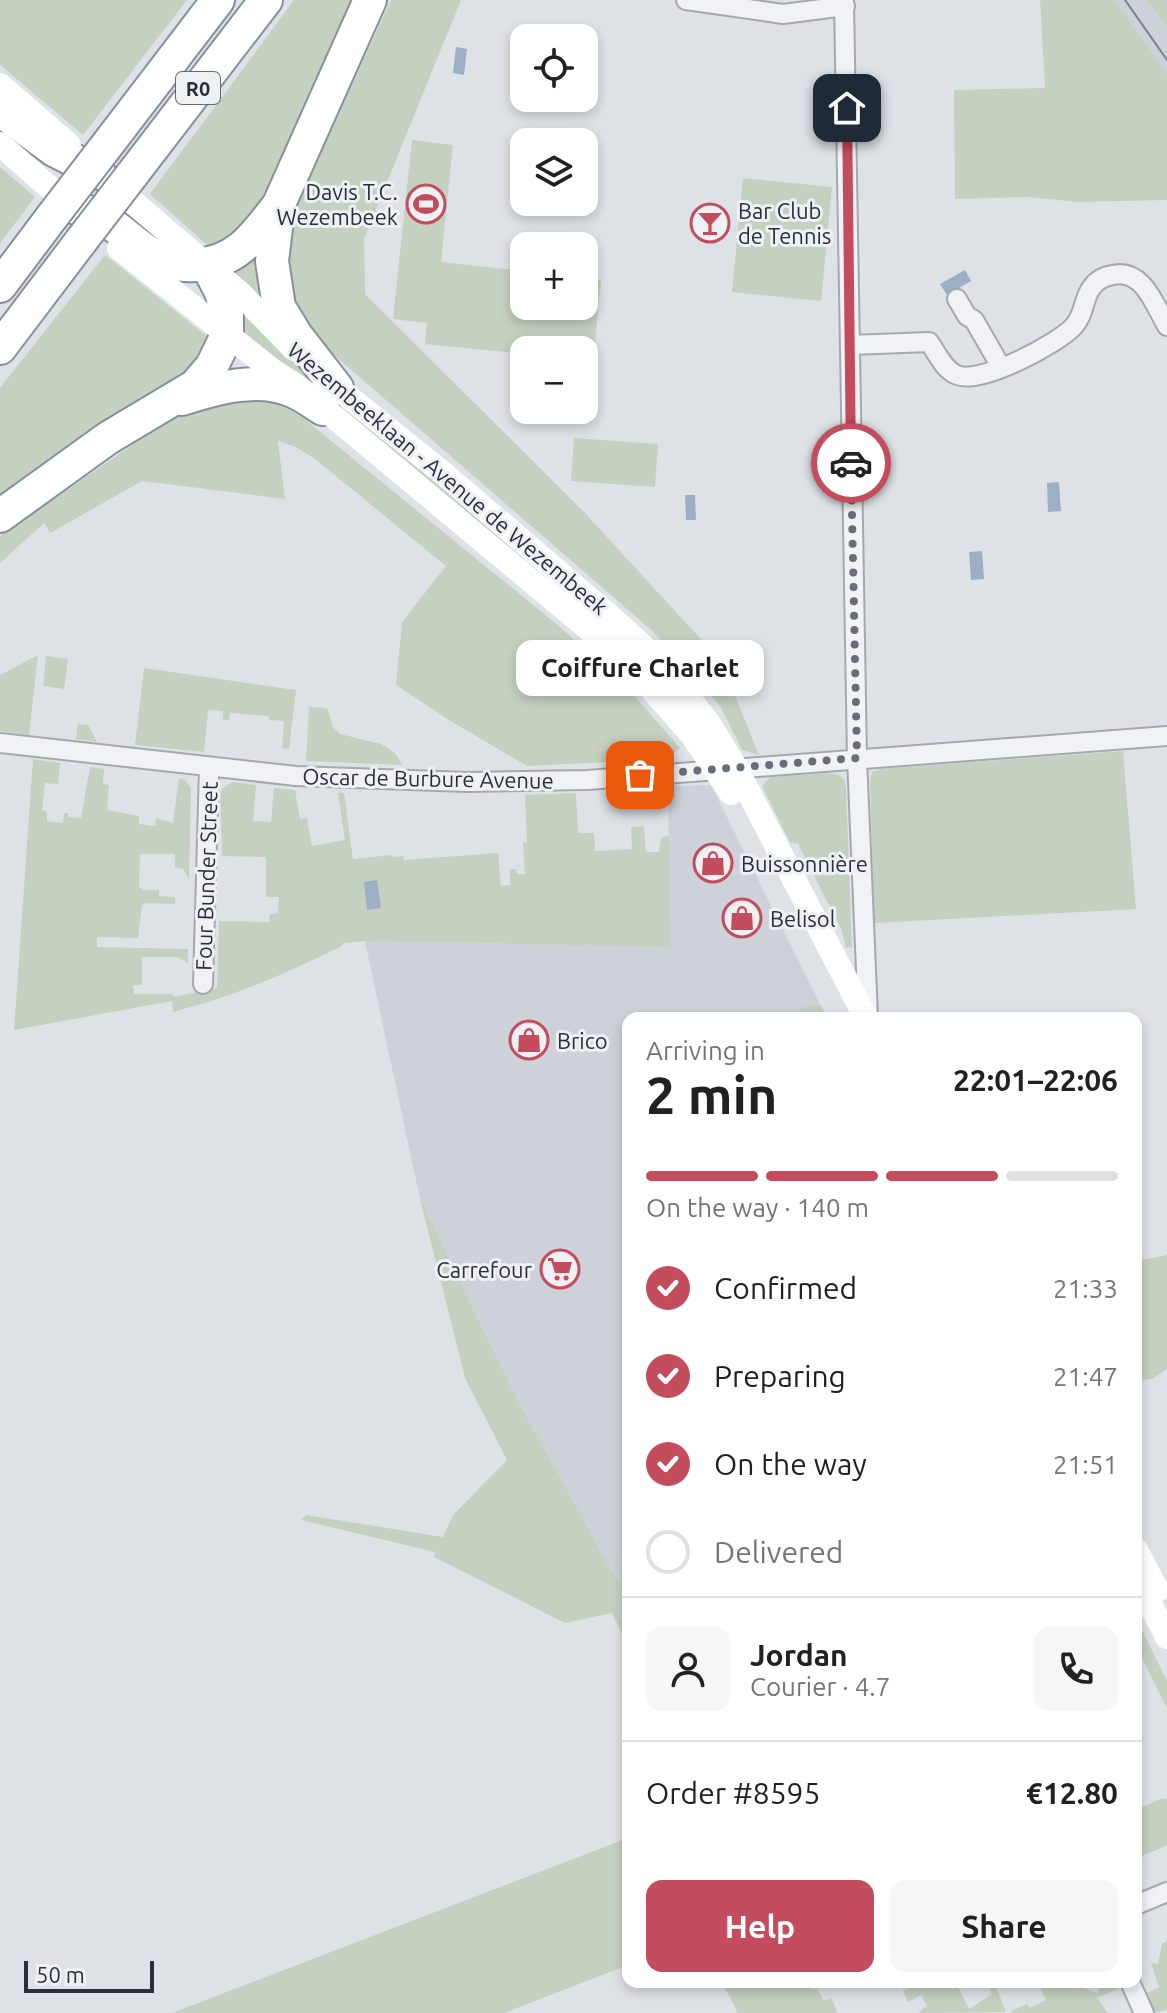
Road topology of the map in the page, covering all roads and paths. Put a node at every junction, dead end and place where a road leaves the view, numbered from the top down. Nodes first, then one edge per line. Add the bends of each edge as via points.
1 (218, 0) edge
2 (266, 0) edge
3 (370, 0) edge
4 (686, 0) edge
5 (844, 3) edge
6 (0, 85) edge
7 (0, 110) edge
8 (0, 144) edge
9 (100, 163) junction
10 (279, 204) junction
11 (62, 212) junction
12 (207, 265) junction
13 (0, 286) edge
14 (957, 299) dead end
15 (1167, 326) edge
16 (227, 335) junction
17 (850, 345) junction
18 (0, 348) edge
19 (1001, 367) junction
20 (330, 398) junction
21 (171, 402) junction
22 (0, 516) edge
23 (1167, 736) edge
24 (0, 743) edge
25 (857, 758) junction
26 (209, 768) junction
27 (726, 769) junction
28 (203, 984) dead end
29 (844, 1012) edge
30 (864, 1012) edge
31 (867, 1012) edge
32 (1142, 1562) edge
33 (1142, 1593) edge
34 (1167, 1610) edge
35 (1167, 1637) edge
36 (1167, 1892) edge
37 (1142, 1902) edge
38 (1133, 1988) edge
39 (1144, 2013) edge

1 - 9 highway, R0
2 - 18 highway, R0, bridge
3 - 10 highway
4 - 5 street via 783,14
5 - 17 street
6 - 9 main road, Wezembeeklaan - Avenue de Wezembeek
7 - 9 highway via 54,150
8 - 11 main road, Wezembeeklaan - Avenue de Wezembeek
9 - 11 highway, R0, bridge
9 - 12 main road, Wezembeeklaan - Avenue de Wezembeek
10 - 12 highway via 250,242 230,258
10 - 20 highway via 272,261 279,307
11 - 12 highway via 91,211 158,258
11 - 13 highway, R0
11 - 16 main road, Wezembeeklaan - Avenue de Wezembeek
12 - 16 highway via 227,313
12 - 20 main road, Wezembeeklaan - Avenue de Wezembeek via 310,365
14 - 19 street
15 - 19 street via 1142,284 1128,275 1112,275 1092,287 1083,314 1068,332
16 - 20 main road, Wezembeeklaan - Avenue de Wezembeek via 297,386
16 - 21 highway via 212,366
17 - 19 street via 929,342 958,376 976,377
17 - 25 street
20 - 21 highway via 255,385 210,390
20 - 27 main road, Wezembeeklaan - Avenue de Wezembeek via 444,474 644,646 708,722
21 - 22 highway via 108,438
23 - 25 street, Oscar de Burbure Avenue
24 - 26 street, Oscar de Burbure Avenue
25 - 27 street, Oscar de Burbure Avenue
25 - 31 street
26 - 27 street, Oscar de Burbure Avenue via 467,782 587,780
26 - 28 street, Four Bunder Street
27 - 29 main road, Wezembeeklaan - Avenue de Wezembeek via 737,803
27 - 30 main road, Wezembeeklaan - Avenue de Wezembeek
32 - 34 main road
33 - 35 main road
36 - 37 street
38 - 39 street

